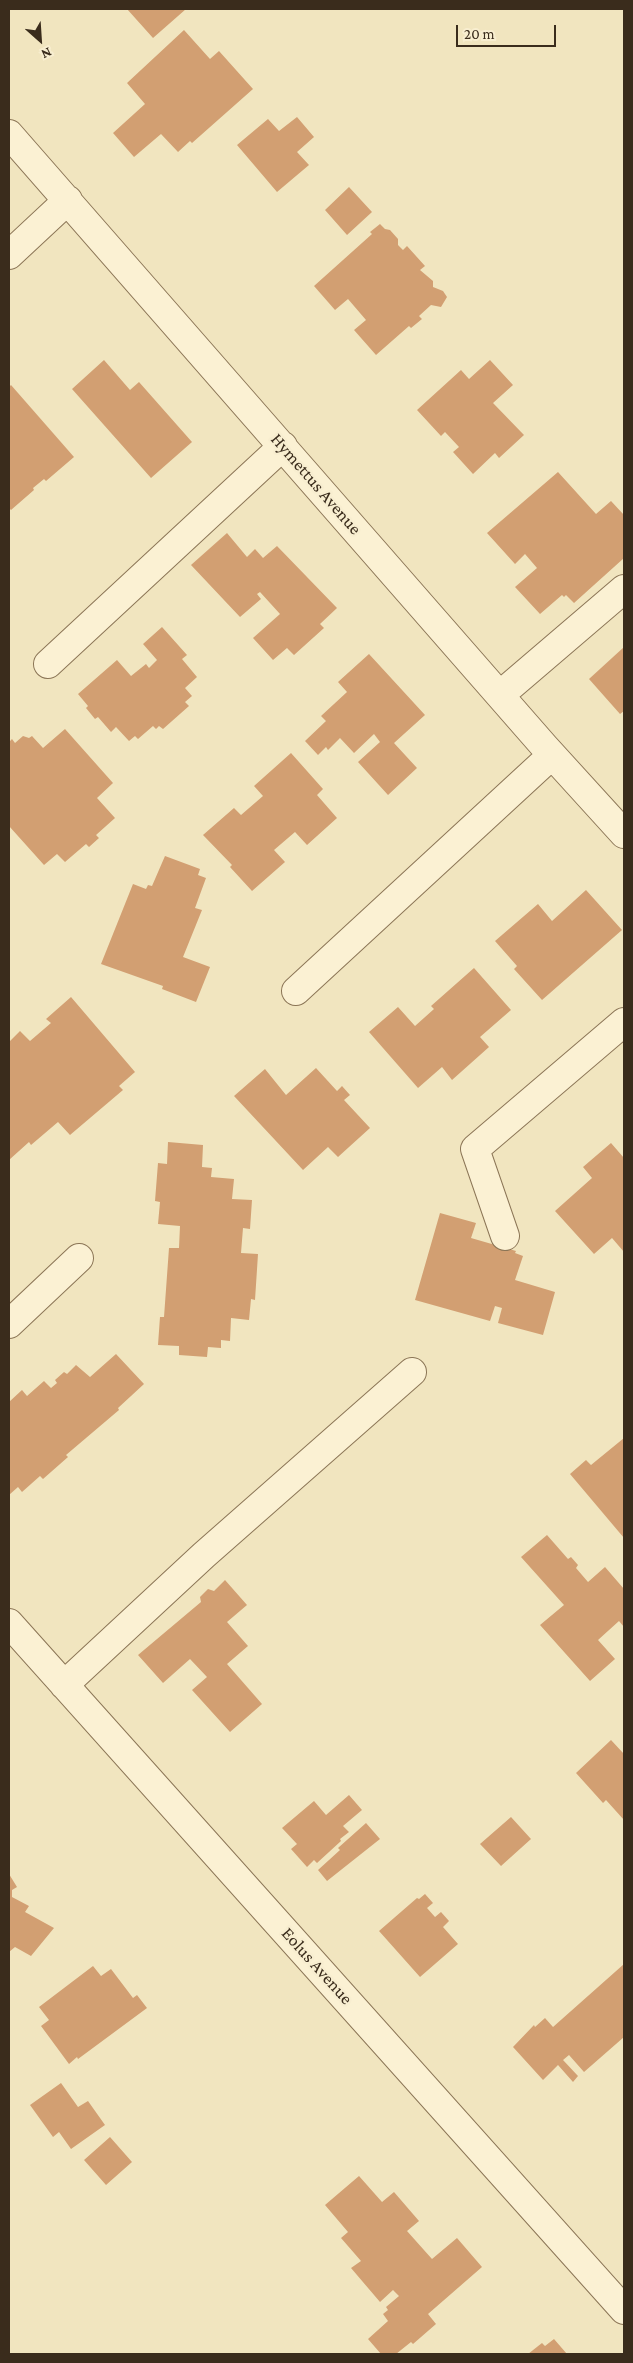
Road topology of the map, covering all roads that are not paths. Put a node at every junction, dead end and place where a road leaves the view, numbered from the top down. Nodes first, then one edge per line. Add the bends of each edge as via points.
1 (9, 134) edge
2 (68, 200) junction
3 (9, 255) edge
4 (283, 446) junction
5 (624, 589) edge
6 (48, 664) dead end
7 (500, 695) junction
8 (552, 755) junction
9 (624, 834) edge
10 (296, 991) dead end
11 (624, 1022) edge
12 (505, 1236) dead end
13 (79, 1258) dead end
14 (9, 1324) edge
15 (412, 1372) dead end
16 (9, 1624) edge
17 (64, 1685) junction
18 (624, 2310) edge

1 - 2 street, Hymettus Avenue
2 - 3 street
2 - 4 street, Hymettus Avenue
4 - 6 street
4 - 7 street, Hymettus Avenue
5 - 7 street
7 - 8 street, Hymettus Avenue
8 - 9 street, Hymettus Avenue
8 - 10 street
11 - 12 street via 475,1149
13 - 14 street
15 - 17 street via 204,1555
16 - 17 street, Eolus Avenue
17 - 18 street, Eolus Avenue

